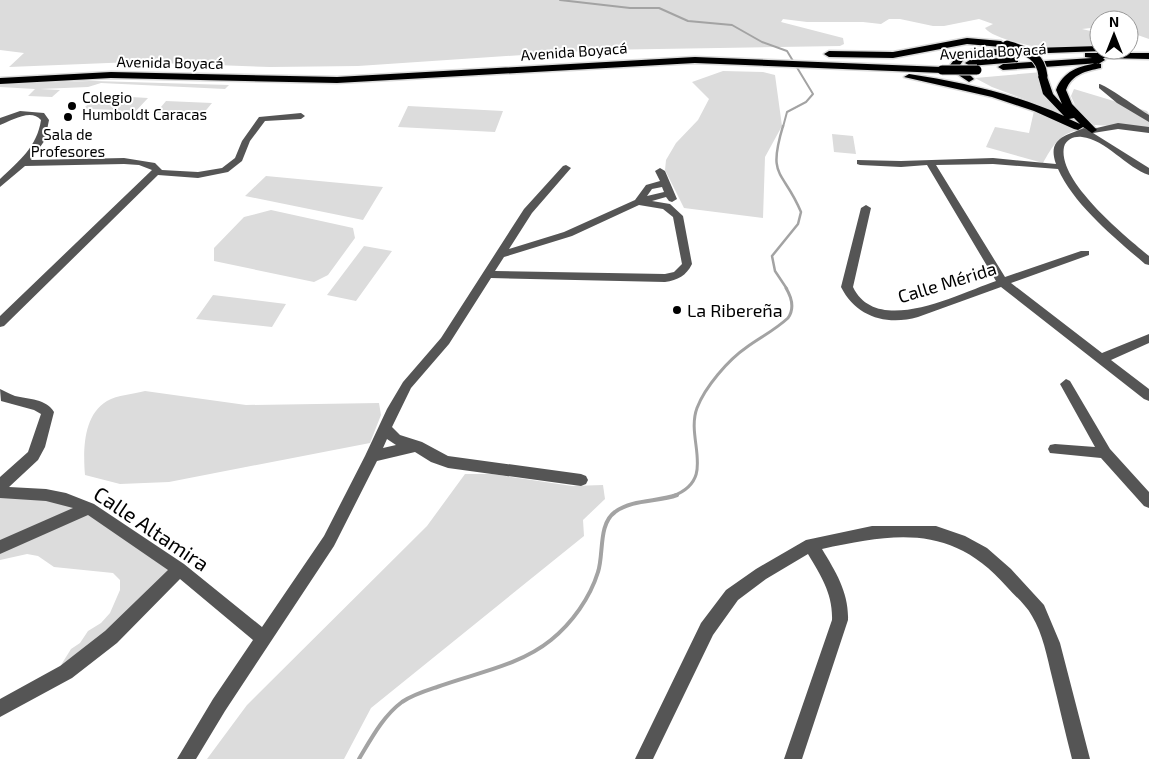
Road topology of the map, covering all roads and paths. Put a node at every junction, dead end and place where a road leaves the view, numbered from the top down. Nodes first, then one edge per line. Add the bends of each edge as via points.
1 (1089, 50) edge
2 (1149, 55) edge
3 (774, 59) junction
4 (807, 60) junction
5 (1149, 62) edge
6 (974, 67) junction
7 (0, 77) edge
8 (0, 81) edge
9 (1102, 86) dead end
10 (302, 116) dead end
11 (1149, 119) edge
12 (0, 122) edge
13 (1078, 127) junction
14 (1149, 130) edge
15 (1091, 133) junction
16 (860, 162) dead end
17 (23, 163) junction
18 (930, 163) junction
19 (1149, 165) edge
20 (566, 168) dead end
21 (1062, 168) junction
22 (660, 171) dead end
23 (157, 172) junction
24 (1149, 172) edge
25 (665, 183) junction
26 (0, 184) edge
27 (670, 193) junction
28 (638, 202) junction
29 (866, 208) dead end
30 (678, 216) junction
31 (1085, 253) dead end
32 (500, 255) junction
33 (1149, 262) edge
34 (488, 274) junction
35 (1004, 284) junction
36 (0, 323) edge
37 (1149, 338) edge
38 (1100, 359) junction
39 (1066, 384) dead end
40 (0, 394) edge
41 (1149, 396) edge
42 (385, 429) junction
43 (417, 446) junction
44 (1055, 449) dead end
45 (1104, 453) junction
46 (372, 457) junction
47 (581, 480) dead end
48 (0, 486) edge
49 (0, 492) edge
50 (1149, 502) edge
51 (89, 508) junction
52 (811, 545) junction
53 (0, 547) edge
54 (180, 569) junction
55 (263, 638) junction
56 (0, 708) edge
57 (186, 759) edge
58 (644, 759) edge
59 (792, 759) edge
60 (1082, 759) edge

1 - 13 highway via 980,52 961,57 956,63 960,72 972,81 1048,110
2 - 6 highway, Avenida Boyacá via 1063,56
3 - 4 highway
3 - 4 highway
3 - 7 highway, Avenida Boyacá via 750,55 639,57 345,74 119,71
3 - 8 highway, Avenida Boyacá via 719,64 701,60 337,80 111,75
4 - 6 highway, Avenida Boyacá, bridge
4 - 13 highway via 952,83 1030,106
4 - 15 highway, bridge via 893,55 970,40 1007,45 1039,59 1043,65 1044,89 1051,100
5 - 6 highway, Avenida Boyacá via 1115,60
5 - 15 highway via 1096,66 1065,79 1061,90 1064,100
9 - 11 street
10 - 23 street via 262,119 246,141 239,159 226,170 198,176
12 - 17 street via 11,116 41,115 45,123 40,144
13 - 15 street
14 - 15 street via 1118,126
15 - 19 street
15 - 21 street via 1073,134 1063,140 1057,150
15 - 24 street
16 - 18 street
17 - 23 street via 112,160 152,165
17 - 26 street
18 - 21 street via 993,161
18 - 35 street
20 - 32 street via 533,205
21 - 33 street via 1096,213
22 - 25 street
23 - 36 street
25 - 27 street
25 - 28 street via 648,187
27 - 28 street
27 - 30 street
28 - 30 street via 666,206
28 - 32 street via 568,234
29 - 35 street, Calle Mérida via 847,287 854,301 867,311 894,316 914,314
30 - 34 street via 687,264 676,276
31 - 35 street, Calle Mérida
32 - 34 street
34 - 42 street via 445,341 407,385
35 - 38 street
37 - 38 street
38 - 41 street
39 - 45 street
40 - 48 street via 48,412 33,456
42 - 43 street via 395,439
42 - 46 street
43 - 46 street
43 - 47 street via 448,462
44 - 45 street
45 - 50 street
46 - 55 street via 329,541
49 - 51 street, Calle Altamira via 46,495
51 - 53 street
51 - 54 street, Calle Altamira
52 - 58 street via 732,595 707,629
52 - 59 street via 836,588 842,608
52 - 60 street via 872,532 936,533 982,553 1024,593 1046,626
54 - 55 street, Calle Altamira
54 - 56 street via 111,637 66,672
55 - 57 street

